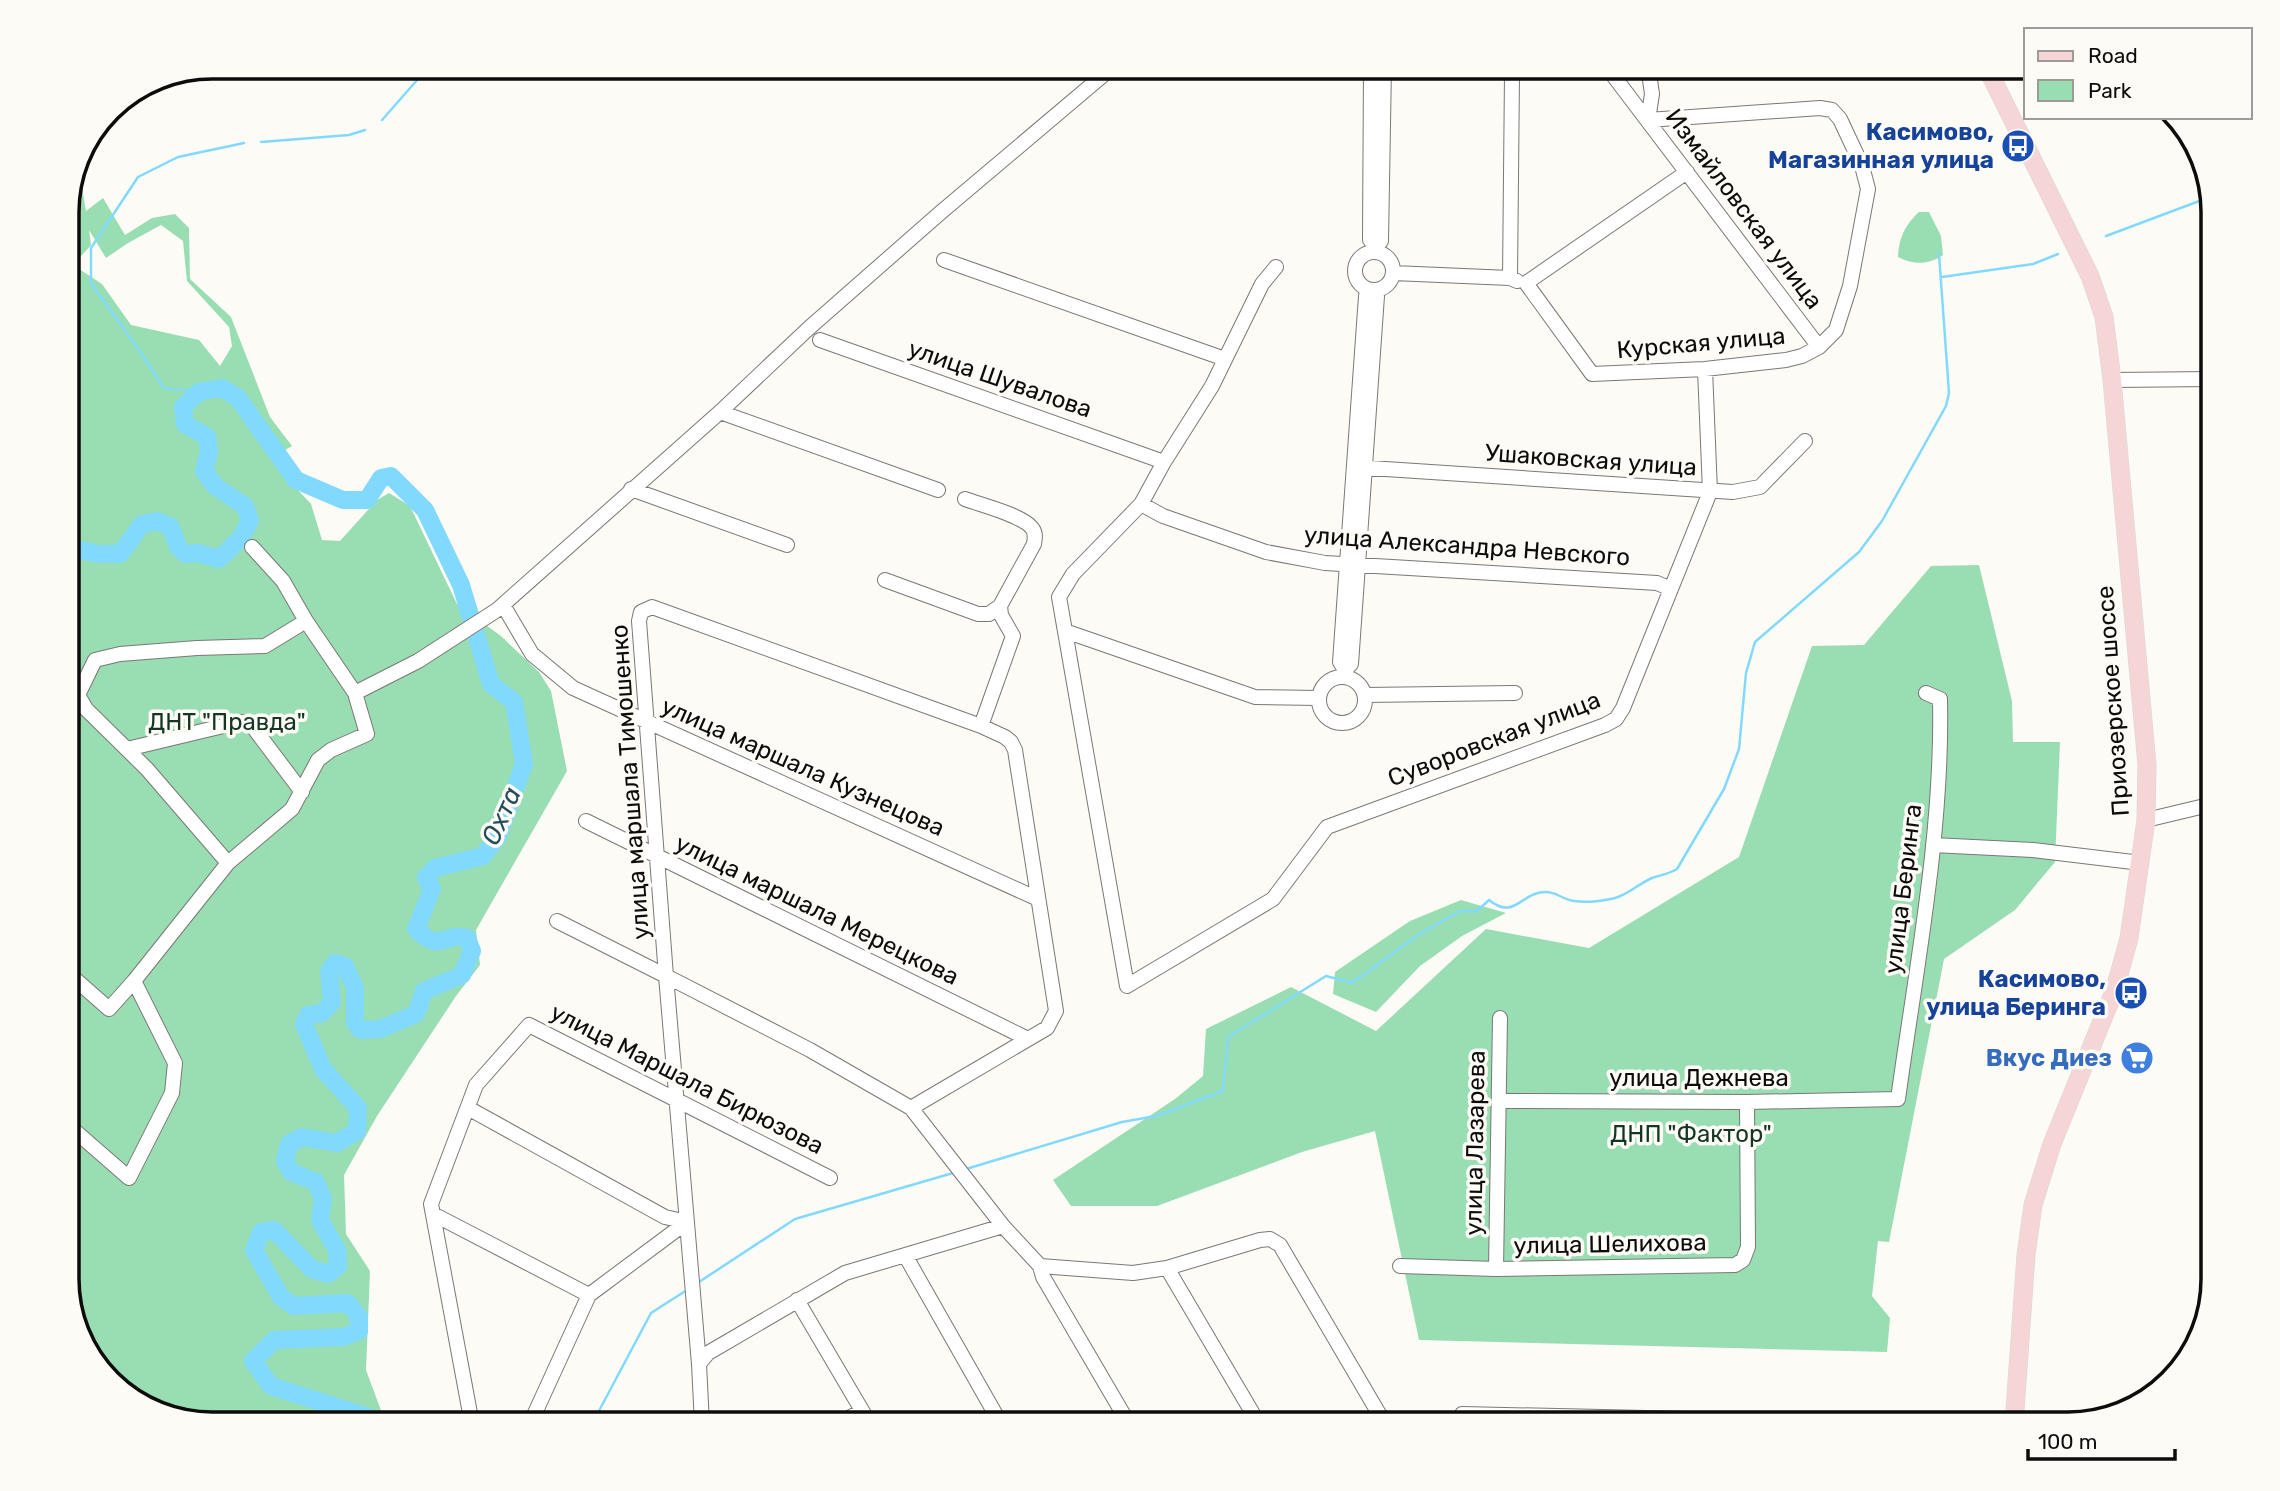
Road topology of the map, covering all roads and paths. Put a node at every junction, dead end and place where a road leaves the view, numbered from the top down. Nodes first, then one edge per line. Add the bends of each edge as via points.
1 (1099, 79) edge
2 (1371, 79) edge
3 (1384, 79) edge
4 (1512, 79) edge
5 (1616, 79) edge
6 (1650, 79) edge
7 (1992, 79) edge
8 (1648, 120) junction
9 (1687, 172) junction
10 (1376, 249) junction
11 (944, 260) dead end
12 (1276, 267) dead end
13 (1393, 273) junction
14 (1510, 278) junction
15 (1526, 283) junction
16 (1373, 292) junction
17 (820, 340) dead end
18 (1819, 347) junction
19 (1225, 359) junction
20 (1705, 369) junction
21 (2201, 379) edge
22 (2112, 380) junction
23 (720, 412) junction
24 (1805, 441) dead end
25 (1164, 462) junction
26 (1360, 467) junction
27 (631, 489) junction
28 (938, 490) dead end
29 (1710, 492) junction
30 (964, 499) dead end
31 (1141, 504) junction
32 (786, 545) dead end
33 (252, 547) dead end
34 (1353, 563) junction
35 (885, 580) dead end
36 (1671, 589) junction
37 (1000, 606) junction
38 (499, 608) junction
39 (978, 614) junction
40 (306, 621) junction
41 (1009, 626) junction
42 (1065, 631) junction
43 (1345, 673) junction
44 (79, 693) edge
45 (355, 693) junction
46 (1926, 693) dead end
47 (1515, 694) dead end
48 (1365, 695) junction
49 (79, 697) edge
50 (1318, 698) junction
51 (647, 722) junction
52 (981, 726) junction
53 (127, 749) junction
54 (302, 792) junction
55 (2201, 807) edge
56 (2146, 820) junction
57 (586, 821) dead end
58 (1933, 845) junction
59 (657, 857) junction
60 (228, 863) junction
61 (2141, 863) junction
62 (1038, 899) junction
63 (558, 921) dead end
64 (666, 976) junction
65 (134, 981) junction
66 (79, 983) edge
67 (1500, 1018) dead end
68 (1028, 1039) junction
69 (1898, 1099) joint
70 (677, 1100) junction
71 (1500, 1101) junction
72 (1747, 1102) junction
73 (468, 1108) junction
74 (911, 1108) junction
75 (79, 1134) edge
76 (830, 1178) dead end
77 (433, 1214) junction
78 (687, 1222) junction
79 (1003, 1226) junction
80 (905, 1255) junction
81 (1040, 1266) junction
82 (1400, 1266) dead end
83 (1167, 1268) junction
84 (1496, 1269) junction
85 (589, 1295) junction
86 (797, 1300) junction
87 (699, 1364) junction
88 (862, 1411) edge
89 (470, 1412) edge
90 (535, 1412) edge
91 (701, 1412) edge
92 (994, 1412) edge
93 (1122, 1412) edge
94 (1252, 1412) edge
95 (1378, 1412) edge
96 (2015, 1412) edge

1 - 23 street via 809,328
2 - 10 street via 1370,240
3 - 10 street via 1381,242
4 - 14 street
5 - 8 street, Измайловская улица
6 - 8 street
7 - 22 main road, Приозерское шоссе via 2090,276 2104,317
8 - 9 street, Измайловская улица
8 - 18 street, Курская улица via 1820,108 1832,110 1840,119 1868,189 1850,286 1836,330
9 - 15 street
9 - 18 street, Измайловская улица
10 - 13 street via 1389,259
10 - 16 street via 1360,259 1355,275
11 - 19 street
12 - 19 street via 1262,284
13 - 14 street
13 - 16 street via 1387,286
14 - 15 street
15 - 20 street, Курская улица via 1592,374
16 - 26 street via 1366,296
17 - 25 street, улица Шувалова
18 - 20 street, Курская улица via 1786,360
19 - 25 street
20 - 29 street, Суворовская улица
21 - 22 street
22 - 56 main road, Приозерское шоссе via 2147,765
23 - 27 street
23 - 28 street
24 - 29 street, Ушаковская улица via 1760,486
25 - 31 street
26 - 29 street, Ушаковская улица
26 - 34 street
27 - 32 street
27 - 38 street
29 - 36 street, Суворовская улица
30 - 37 street via 1022,520 1036,536
31 - 34 street, улица Александра Невского via 1266,552 1325,563
31 - 42 street via 1073,574 1059,597
33 - 40 street via 283,581
34 - 36 street, улица Александра Невского via 1657,583
34 - 43 street via 1351,664
35 - 39 street
36 - 42 street, Суворовская улица via 1616,719 1327,827 1273,898 1127,986
37 - 39 street via 989,614
37 - 41 street
38 - 45 street via 418,661
38 - 51 street, улица маршала Кузнецова via 532,654 573,688
39 - 41 street
40 - 44 street via 265,646 120,654 96,660
40 - 45 street
41 - 52 street via 1013,636
42 - 50 street via 1255,697
43 - 48 street
43 - 50 street via 1327,682
45 - 54 street via 367,734 317,760
46 - 58 street, улица Беринга via 1940,699 1941,756
47 - 48 street
48 - 50 street via 1360,716 1341,724 1321,711
49 - 53 street
51 - 52 street, улица маршала Тимошенко via 639,621 640,612 652,607
51 - 59 street, улица маршала Тимошенко
51 - 62 street, улица маршала Кузнецова
52 - 62 street, улица маршала Тимошенко via 1005,737 1015,750
53 - 54 street via 250,723
53 - 60 street
54 - 60 street via 292,809
55 - 56 street
56 - 61 main road, Приозерское шоссе
57 - 59 street, улица маршала Мерецкова
58 - 61 street via 2033,850
58 - 69 street, улица Беринга
59 - 64 street, улица маршала Тимошенко
59 - 68 street, улица маршала Мерецкова
60 - 65 street
61 - 96 main road, Приозерское шоссе via 2115,989 2052,1144 2033,1205
62 - 68 street, улица маршала Тимошенко via 1056,1011 1047,1028
63 - 64 street, улица маршала Тимошенко
64 - 70 street
64 - 74 street, улица маршала Тимошенко
65 - 66 street via 109,1009
65 - 75 street via 176,1063 172,1093 130,1178
67 - 71 street, улица Лазарева
68 - 74 street, улица маршала Тимошенко
69 - 72 street, улица Дежнева
70 - 73 street, улица Маршала Бирюзова via 529,1025 477,1085
70 - 76 street, улица Маршала Бирюзова
70 - 78 street
71 - 72 street, улица Дежнева
71 - 84 street, улица Лазарева
72 - 84 street, улица Шелихова via 1748,1247 1743,1260 1735,1265
73 - 77 street, улица Маршала Бирюзова via 431,1204
73 - 78 street via 665,1217
74 - 79 street
77 - 85 street
77 - 89 street
78 - 85 street
78 - 87 street
79 - 80 street
79 - 81 street
80 - 86 street via 845,1273
80 - 92 street
81 - 83 street via 1133,1273
81 - 93 street
82 - 84 street, улица Шелихова
83 - 94 street
83 - 95 street via 1260,1240 1280,1245
85 - 90 street
86 - 87 street via 708,1353
86 - 88 street
87 - 91 street

